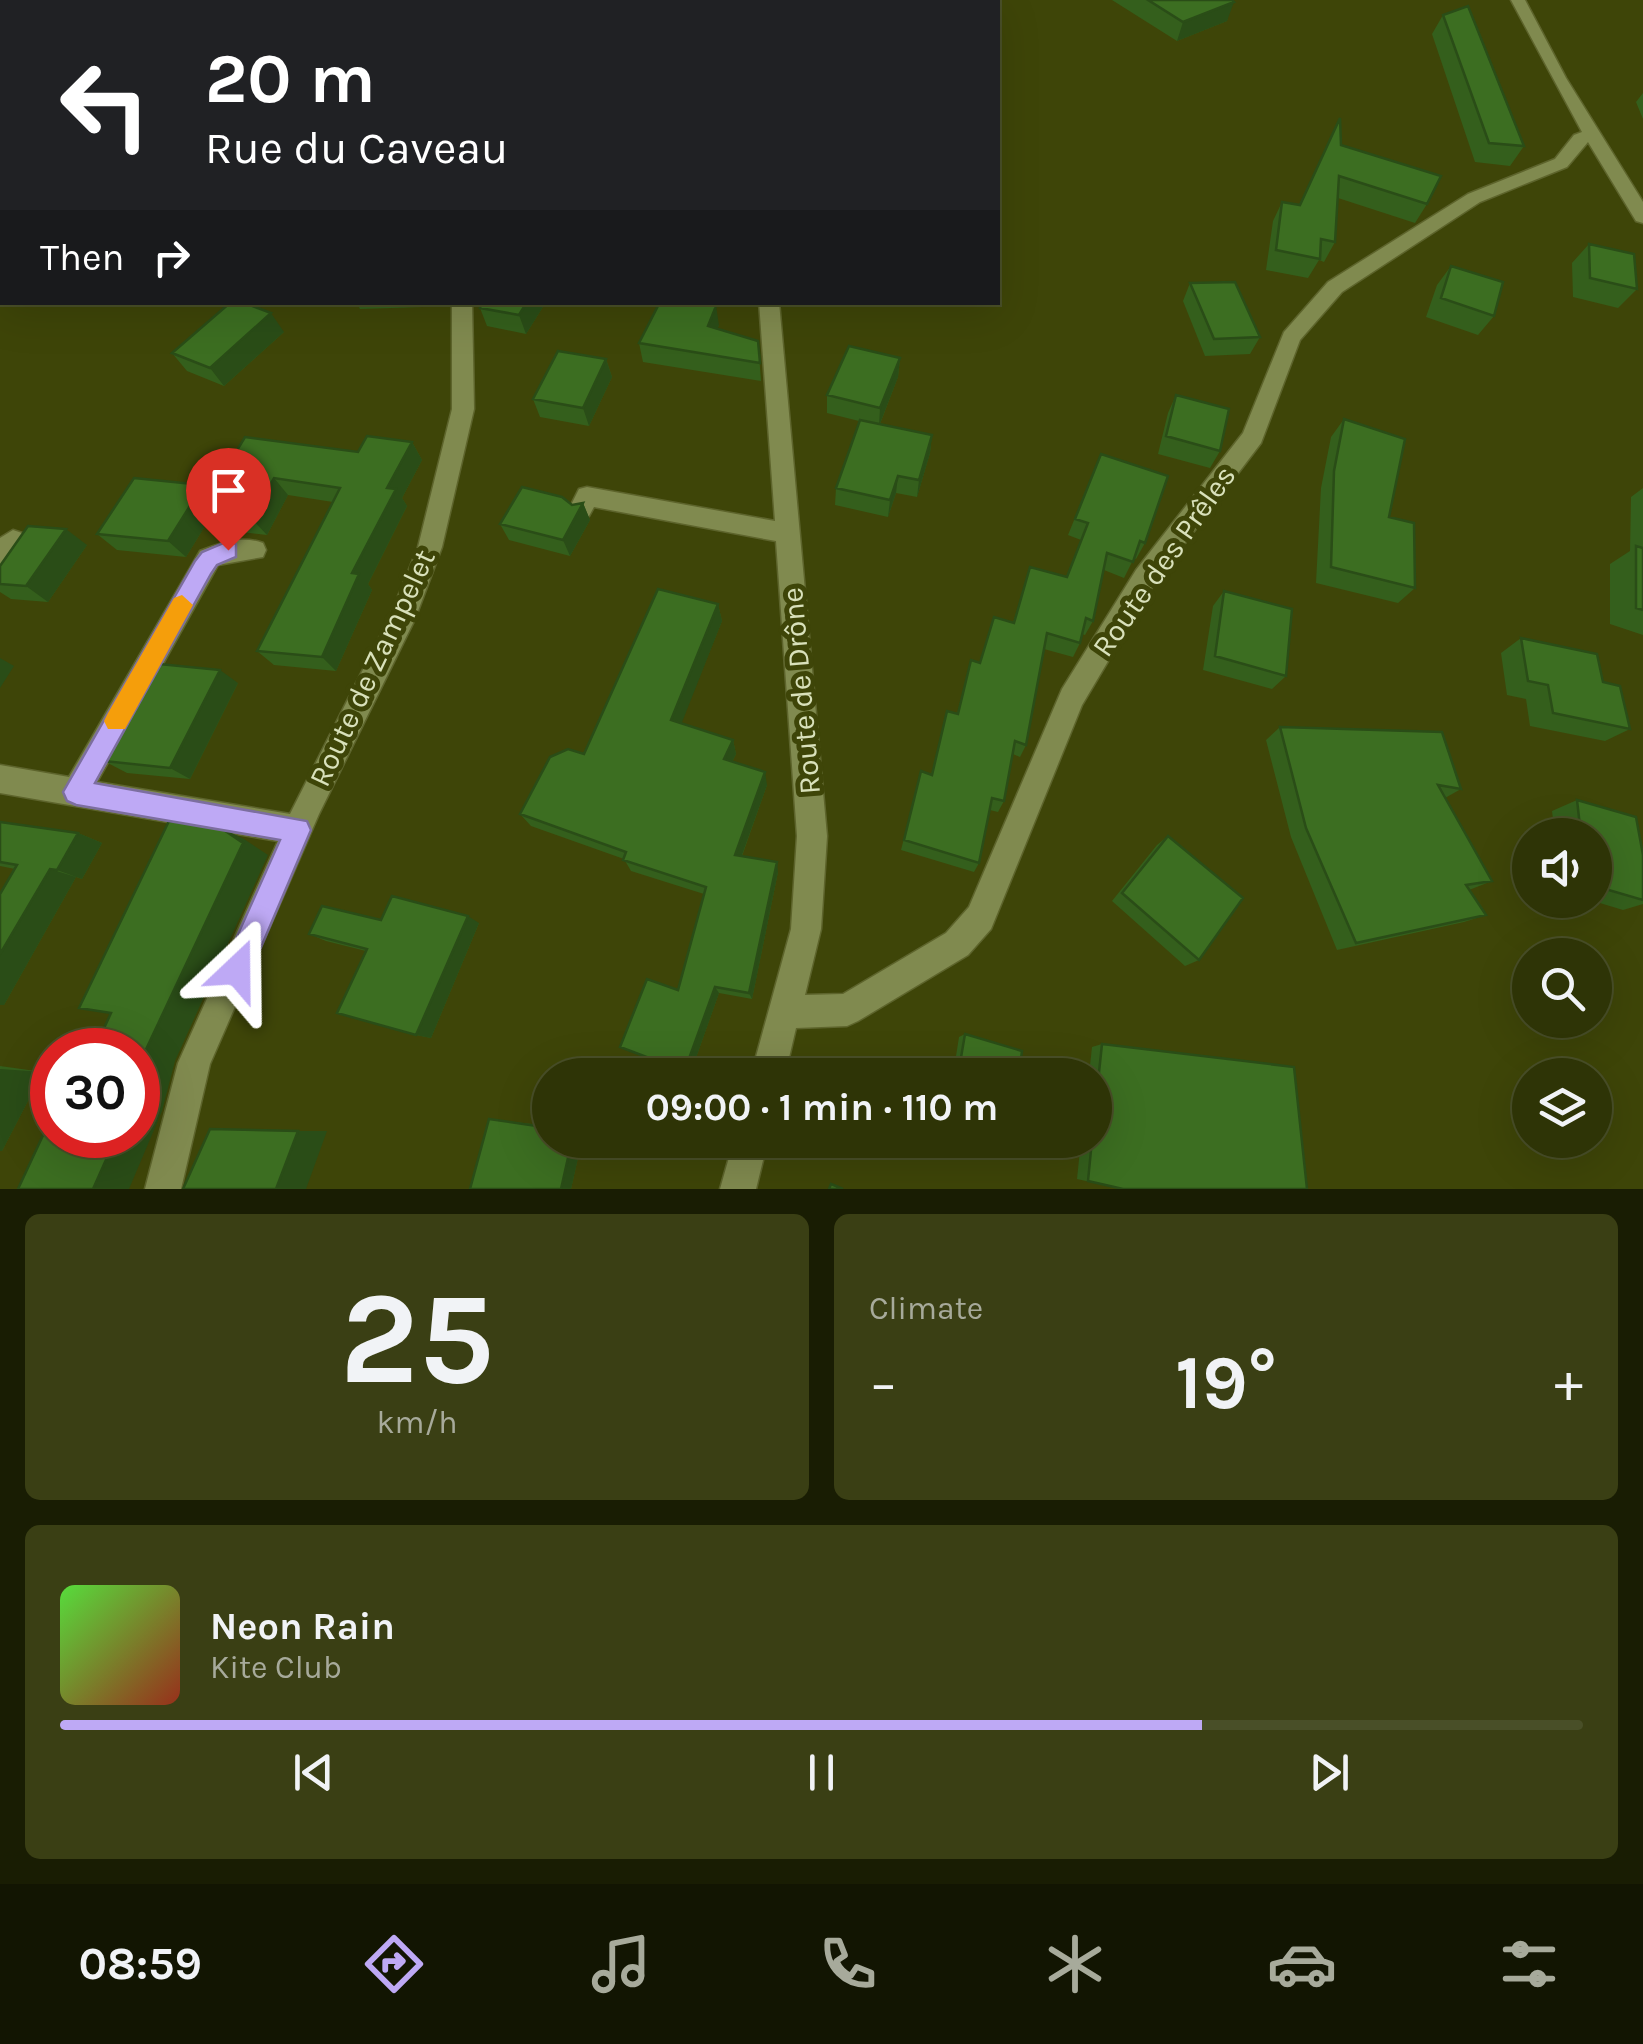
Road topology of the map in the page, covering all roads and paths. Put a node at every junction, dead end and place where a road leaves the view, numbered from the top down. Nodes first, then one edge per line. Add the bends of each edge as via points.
1 (1518, 0) edge
2 (1592, 134) junction
3 (1643, 217) edge
4 (462, 305) edge
5 (769, 305) edge
6 (581, 509) edge
7 (788, 533) junction
8 (254, 550) dead end
9 (0, 779) edge
10 (76, 792) junction
11 (298, 830) junction
12 (785, 1012) junction
13 (773, 1058) edge
14 (746, 1158) edge
15 (163, 1189) edge
16 (738, 1189) edge

1 - 2 street
2 - 3 street
2 - 12 street, Route des Prêles via 1560,163 1474,198 1335,287 1291,337 1254,437 1145,577 1070,698 980,918 943,954 847,1010
4 - 11 street, Route de Zampelet via 463,409 430,547 402,619
5 - 7 street, Route de Drône
6 - 7 street via 587,496
7 - 12 street, Route de Drône via 812,851 806,929
8 - 10 street via 210,558
9 - 10 street
10 - 11 street
11 - 15 street, Route de Zampelet via 194,1064
12 - 13 street, Route de Drône
14 - 16 street

